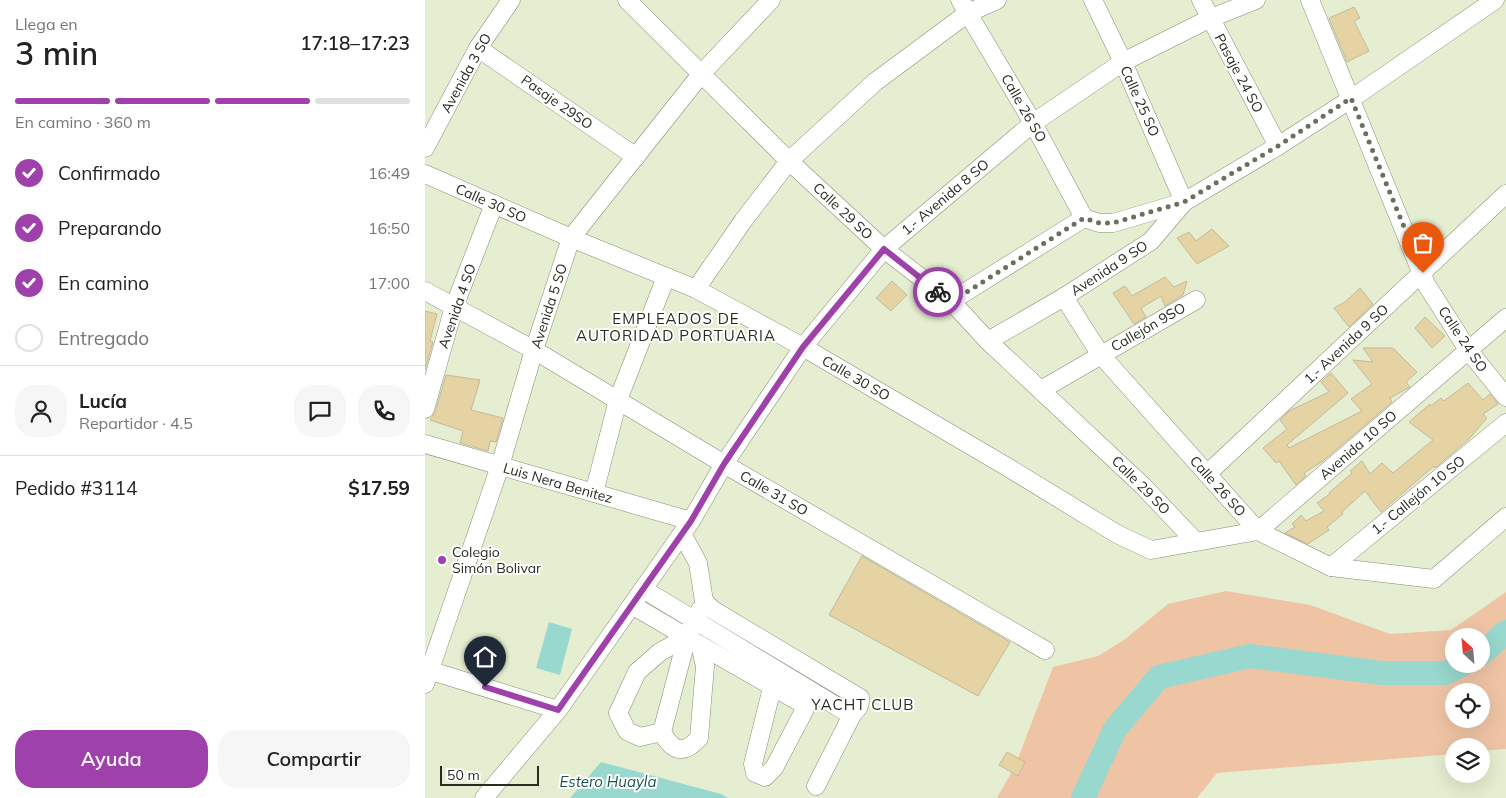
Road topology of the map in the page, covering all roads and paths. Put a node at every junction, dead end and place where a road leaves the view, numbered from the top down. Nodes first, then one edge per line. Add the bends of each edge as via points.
1 (511, 0) edge
2 (627, 0) edge
3 (771, 0) edge
4 (997, 0) edge
5 (1093, 0) edge
6 (1201, 0) edge
7 (1257, 0) edge
8 (1310, 0) edge
9 (1495, 0) edge
10 (964, 7) edge
11 (1209, 19) junction
12 (478, 48) junction
13 (1123, 62) junction
14 (702, 73) junction
15 (1351, 98) junction
16 (1033, 123) junction
17 (1278, 146) junction
18 (425, 148) edge
19 (636, 157) junction
20 (789, 161) junction
21 (425, 174) edge
22 (1506, 194) edge
23 (1184, 202) junction
24 (494, 204) junction
25 (1084, 218) junction
26 (571, 238) junction
27 (884, 249) junction
28 (1423, 273) junction
29 (667, 277) junction
30 (697, 289) junction
31 (425, 292) edge
32 (1064, 297) junction
33 (1195, 300) dead end
34 (951, 302) junction
35 (454, 307) junction
36 (1506, 318) edge
37 (988, 340) junction
38 (803, 347) junction
39 (534, 350) junction
40 (1468, 350) junction
41 (1100, 354) junction
42 (1041, 390) junction
43 (1506, 398) edge
44 (617, 400) junction
45 (425, 410) edge
46 (1506, 423) edge
47 (425, 444) edge
48 (724, 464) junction
49 (500, 466) junction
50 (1207, 474) junction
51 (594, 493) junction
52 (1506, 517) edge
53 (691, 521) junction
54 (1258, 532) junction
55 (680, 536) junction
56 (1195, 541) junction
57 (1331, 567) junction
58 (643, 589) junction
59 (704, 601) junction
60 (632, 604) junction
61 (695, 621) junction
62 (694, 641) junction
63 (1045, 650) dead end
64 (427, 674) edge
65 (772, 688) dead end
66 (558, 710) junction
67 (853, 712) junction
68 (662, 732) junction
69 (816, 786) dead end
70 (484, 798) edge

1 - 12 street, Avenida 3 SO
2 - 14 street, Calle 29 SO
3 - 14 street, Avenida 5 SO
4 - 10 street
5 - 13 street, Calle 25 SO
6 - 11 street, Pasaje 24 SO
7 - 11 street, 1.- Avenida 8 SO
8 - 15 street, Calle 24 SO
9 - 15 street, Avenida 9 SO
10 - 16 street, Calle 26 SO
10 - 20 street
11 - 13 street, 1.- Avenida 8 SO
11 - 17 street, Pasaje 24 SO
12 - 18 street, Avenida 3 SO
12 - 19 street, Pasaje 29SO
13 - 16 street, 1.- Avenida 8 SO
13 - 23 street, Calle 25 SO
14 - 19 street, Avenida 5 SO
14 - 20 street, Calle 29 SO
15 - 17 street, Avenida 9 SO
15 - 28 street, Calle 24 SO
16 - 25 street, Calle 26 SO
16 - 27 street, 1.- Avenida 8 SO
17 - 23 street, Avenida 9 SO
19 - 26 street, Avenida 5 SO
20 - 27 street, Calle 29 SO
20 - 30 street
21 - 24 street, Calle 30 SO
22 - 28 street, 1.- Avenida 9 SO
23 - 25 street via 1113,223
23 - 32 street, Avenida 9 SO via 1151,241
24 - 26 street, Calle 30 SO
24 - 35 street, Avenida 4 SO
25 - 34 street
26 - 29 street, Calle 30 SO
26 - 39 street, Avenida 5 SO
27 - 34 street, Calle 29 SO
27 - 38 street, 1.- Avenida 8 SO
28 - 40 street, Calle 24 SO
28 - 50 street, 1.- Avenida 9 SO
29 - 30 street, Calle 30 SO
29 - 44 street
30 - 38 street, Calle 30 SO
31 - 35 street, Calle 31 SO
32 - 37 street, Avenida 9 SO
32 - 41 street, Calle 26 SO
33 - 41 street, Callejón 9SO
34 - 37 street, Calle 29 SO
35 - 39 street, Calle 31 SO
35 - 45 street, Avenida 4 SO
36 - 40 street, Avenida 10 SO
37 - 42 street, Calle 29 SO
38 - 48 street, 1.- Avenida 8 SO
38 - 56 street, Calle 30 SO via 1117,534 1151,550
39 - 44 street, Calle 31 SO
39 - 49 street, Avenida 5 SO
40 - 43 street, Calle 24 SO
40 - 54 street, Avenida 10 SO
41 - 42 street, Callejón 9SO
41 - 50 street, Calle 26 SO
42 - 56 street, Calle 29 SO via 1143,486
44 - 48 street, Calle 31 SO
44 - 51 street
46 - 57 street, 1.- Callejón 10 SO
47 - 49 street, Luis Nera Benitez
48 - 53 street, 1.- Avenida 8 SO
48 - 63 street, Calle 31 SO
49 - 51 street, Luis Nera Benitez
49 - 64 street, Avenida 5 SO
50 - 54 street, Calle 26 SO
51 - 53 street, Luis Nera Benitez
52 - 57 street, Calle 26 SO via 1433,579
53 - 55 street, 1.- Avenida 8 SO
54 - 56 street
54 - 57 street, Calle 26 SO
55 - 58 street, 1.- Avenida 8 SO
55 - 59 street via 698,563
58 - 60 street, 1.- Avenida 8 SO
58 - 61 street
59 - 61 street
59 - 67 street via 713,610 860,698 860,705
60 - 62 street
60 - 66 street, 1.- Avenida 8 SO
61 - 62 street
61 - 67 street via 846,712
62 - 65 street
62 - 68 street
62 - 68 street via 705,666 699,738 683,750 668,743
62 - 68 street via 660,652 637,672 618,713 627,732 640,737
64 - 66 street
66 - 70 street, 1.- Avenida 8 SO
67 - 69 street

